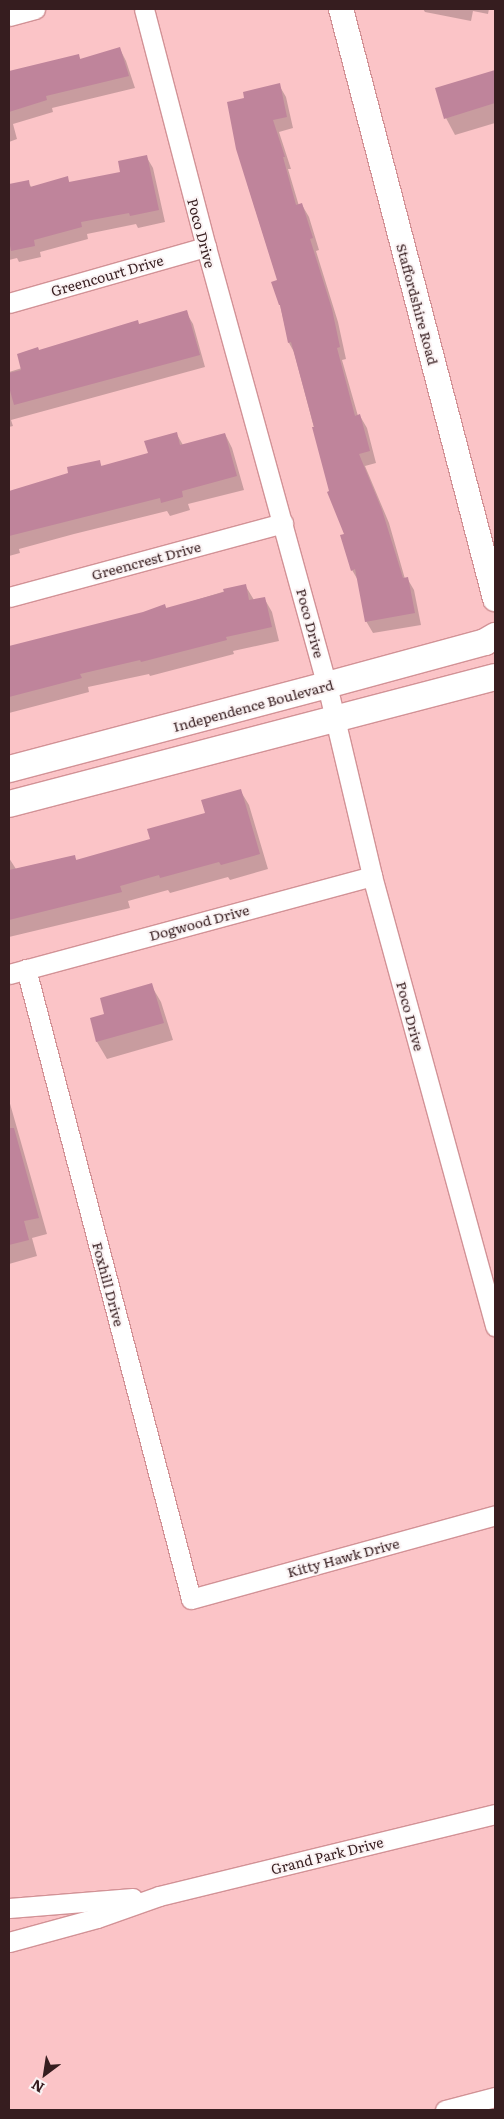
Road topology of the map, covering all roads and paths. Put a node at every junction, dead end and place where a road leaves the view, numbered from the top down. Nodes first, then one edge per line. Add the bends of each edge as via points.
1 (35, 9) edge
2 (144, 9) edge
3 (341, 9) edge
4 (9, 16) edge
5 (206, 247) junction
6 (9, 303) edge
7 (283, 523) junction
8 (9, 597) edge
9 (495, 600) edge
10 (495, 636) edge
11 (495, 677) edge
12 (328, 685) junction
13 (335, 718) junction
14 (9, 769) edge
15 (9, 804) edge
16 (372, 876) junction
17 (17, 971) edge
18 (495, 1326) edge
19 (495, 1515) edge
20 (192, 1599) joint
21 (495, 1814) edge
22 (159, 1896) junction
23 (9, 1908) edge
24 (9, 1942) edge
25 (495, 2097) edge
26 (445, 2110) edge

1 - 4 street
2 - 5 street, Poco Drive
3 - 9 street, Staffordshire Road
5 - 6 street, Greencourt Drive
5 - 7 street, Poco Drive
7 - 8 street, Greencrest Drive
7 - 12 street, Poco Drive
10 - 12 main road, Independence Boulevard via 484,642
11 - 13 main road
12 - 13 street, Poco Drive
12 - 14 main road, Independence Boulevard
13 - 15 main road
13 - 16 street, Poco Drive
16 - 17 street, Dogwood Drive
16 - 18 street, Poco Drive
17 - 20 street, Foxhill Drive
19 - 20 street, Kitty Hawk Drive
21 - 22 street, Grand Park Drive
22 - 23 street, Grand Park Drive
22 - 24 street, Grand Park Drive via 97,1918
25 - 26 street

